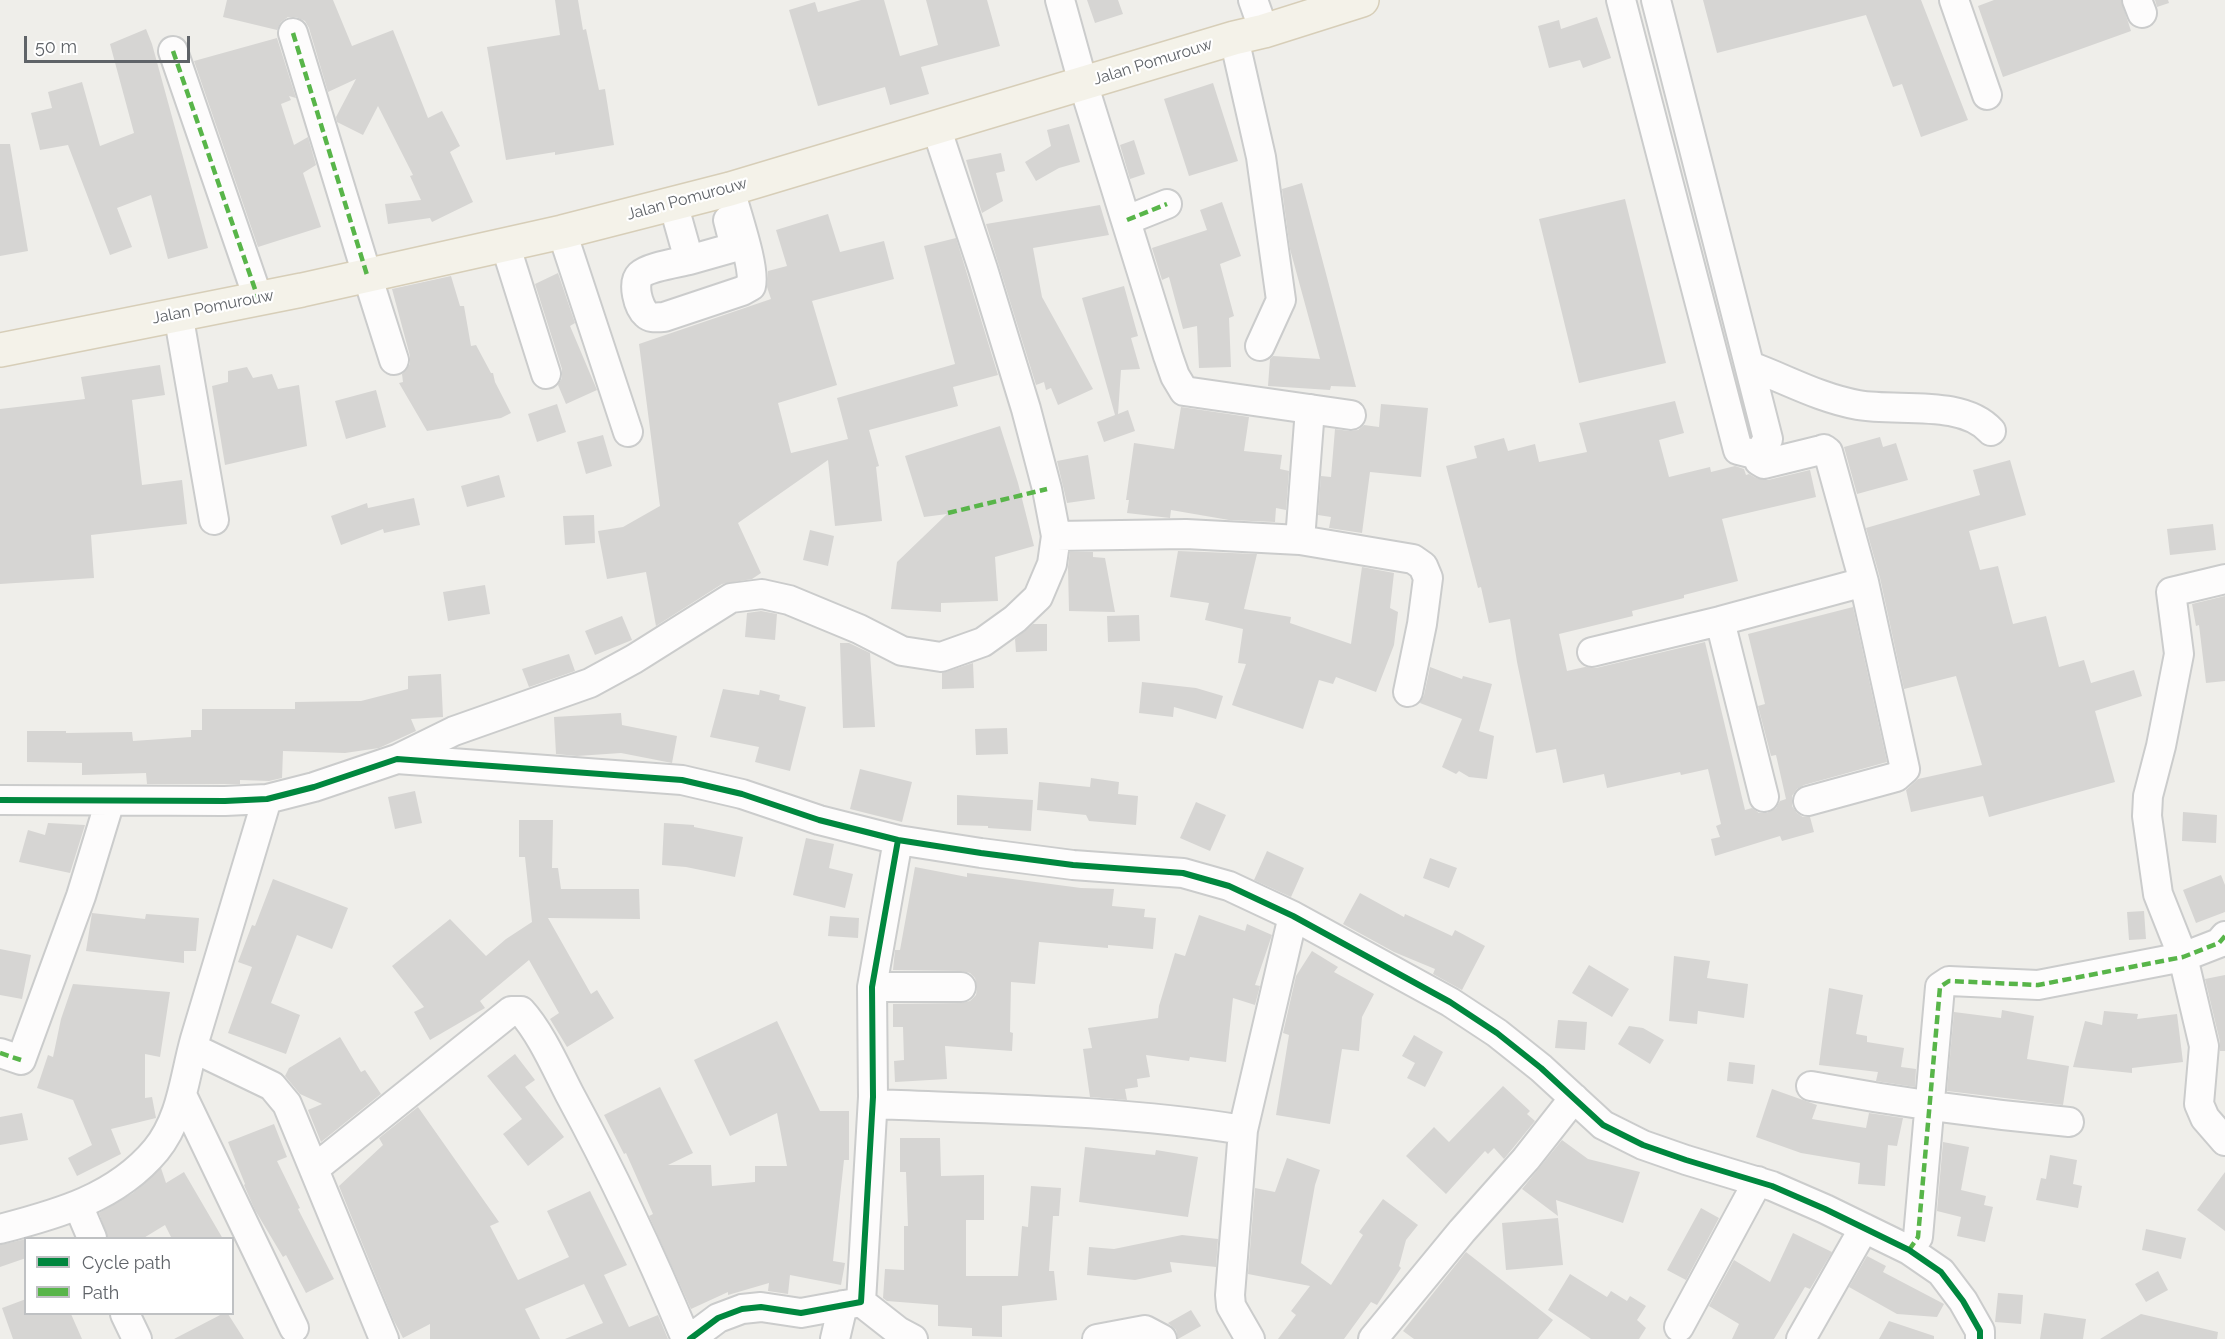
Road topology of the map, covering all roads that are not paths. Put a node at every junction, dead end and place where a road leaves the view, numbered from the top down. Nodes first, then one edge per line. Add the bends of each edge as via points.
1 (1060, 0) edge
2 (1253, 0) edge
3 (1362, 0) edge
4 (1620, 0) edge
5 (1656, 0) edge
6 (1954, 0) edge
7 (293, 33) dead end
8 (1249, 34) junction
9 (173, 51) dead end
10 (1671, 57) junction
11 (1638, 64) junction
12 (1083, 83) junction
13 (1987, 95) dead end
14 (936, 127) junction
15 (725, 190) junction
16 (674, 203) junction
17 (1167, 204) dead end
18 (1126, 220) junction
19 (562, 232) junction
20 (505, 244) junction
21 (689, 260) junction
22 (367, 275) junction
23 (258, 298) junction
24 (178, 313) junction
25 (1260, 346) dead end
26 (0, 350) edge
27 (394, 360) dead end
28 (1750, 366) junction
29 (546, 374) dead end
30 (1310, 409) junction
31 (1351, 415) dead end
32 (1990, 431) dead end
33 (628, 432) dead end
34 (1758, 455) junction
35 (214, 520) dead end
36 (1056, 536) junction
37 (1300, 540) junction
38 (2225, 579) edge
39 (1864, 582) junction
40 (1720, 621) junction
41 (1592, 652) dead end
42 (1408, 692) dead end
43 (397, 759) junction
44 (1764, 797) dead end
45 (267, 799) junction
46 (0, 800) edge
47 (110, 801) junction
48 (1808, 801) dead end
49 (898, 840) junction
50 (1293, 916) junction
51 (2225, 936) edge
52 (2183, 957) junction
53 (872, 987) junction
54 (961, 987) dead end
55 (193, 1048) junction
56 (0, 1053) edge
57 (1811, 1086) dead end
58 (873, 1096) junction
59 (183, 1097) junction
60 (1574, 1098) junction
61 (1930, 1106) junction
62 (1245, 1120) junction
63 (2069, 1122) dead end
64 (2225, 1141) edge
65 (314, 1169) junction
66 (1758, 1181) junction
67 (78, 1205) junction
68 (1864, 1228) junction
69 (0, 1229) edge
70 (91, 1237) edge
71 (1909, 1251) junction
72 (852, 1304) junction
73 (125, 1315) edge
74 (1679, 1327) dead end
75 (294, 1328) dead end
76 (136, 1339) edge
77 (384, 1339) edge
78 (688, 1339) edge
79 (835, 1339) edge
80 (913, 1339) edge
81 (1097, 1339) edge
82 (1162, 1339) edge
83 (1250, 1339) edge
84 (1373, 1339) edge
85 (1801, 1339) edge
86 (1980, 1339) edge

1 - 12 street
2 - 8 street
3 - 8 main road, Jalan Pomurouw
4 - 11 street
5 - 10 street
6 - 13 street
7 - 22 street
8 - 12 main road, Jalan Pomurouw
8 - 25 street via 1281,300
9 - 23 street
10 - 11 street
10 - 28 street
11 - 34 street via 1738,450
12 - 14 main road, Jalan Pomurouw
12 - 18 street
14 - 15 main road, Jalan Pomurouw
14 - 36 street via 1026,409
15 - 16 main road, Jalan Pomurouw
15 - 21 street via 735,247
15 - 21 street via 749,261 753,279 750,286 664,317 646,315 635,285 638,278 647,271
16 - 19 main road, Jalan Pomurouw
16 - 21 street
17 - 18 street
18 - 30 street via 1175,376 1184,392
19 - 20 main road, Jalan Pomurouw
19 - 33 street
20 - 22 main road, Jalan Pomurouw
20 - 29 street
22 - 23 main road, Jalan Pomurouw
22 - 27 street
23 - 24 main road, Jalan Pomurouw
24 - 26 main road, Jalan Pomurouw
24 - 35 street
28 - 32 street via 1814,394 1843,402 1962,414 1980,421
28 - 34 street via 1768,439
30 - 31 street
30 - 37 street
34 - 39 street via 1764,464 1821,450 1828,452
36 - 37 street via 1186,534
36 - 43 street via 1052,564 1038,597 983,642 941,657 902,651 859,628 789,600 762,594 731,598 590,683 453,731
37 - 42 street via 1413,559 1423,566 1428,578
38 - 52 street via 2171,592 2179,654 2148,796 2147,816 2158,894
39 - 40 street
39 - 48 street via 1905,769 1896,777
40 - 41 street
40 - 44 street
43 - 45 street
43 - 49 street via 682,780
45 - 47 street
45 - 55 street
46 - 47 street
47 - 56 street via 81,896 21,1060
49 - 50 street via 1073,865 1183,873 1229,886
49 - 53 street
50 - 60 street via 1497,1032
50 - 62 street
51 - 52 street via 2219,944
52 - 61 street via 2038,985 1949,981 1940,987
52 - 64 street via 2204,1046 2199,1104 2205,1118
53 - 54 street
53 - 58 street
55 - 59 street
55 - 65 street via 272,1086 287,1104
57 - 61 street
58 - 62 street via 1196,1122
58 - 72 street
59 - 67 street via 156,1150 105,1194
59 - 75 street
60 - 66 street via 1603,1125 1643,1145
60 - 84 street
61 - 63 street
61 - 71 street via 1918,1237
62 - 83 street via 1230,1295 1231,1306
65 - 77 street
65 - 78 street via 512,1011 521,1011 609,1167
66 - 68 street
66 - 74 street
67 - 69 street
67 - 70 street
68 - 71 street
68 - 85 street
71 - 86 street via 1941,1272 1963,1301 1980,1331
72 - 78 street via 801,1313 760,1307 742,1309 718,1318
72 - 79 street
72 - 80 street
73 - 76 street
81 - 82 street via 1145,1330

